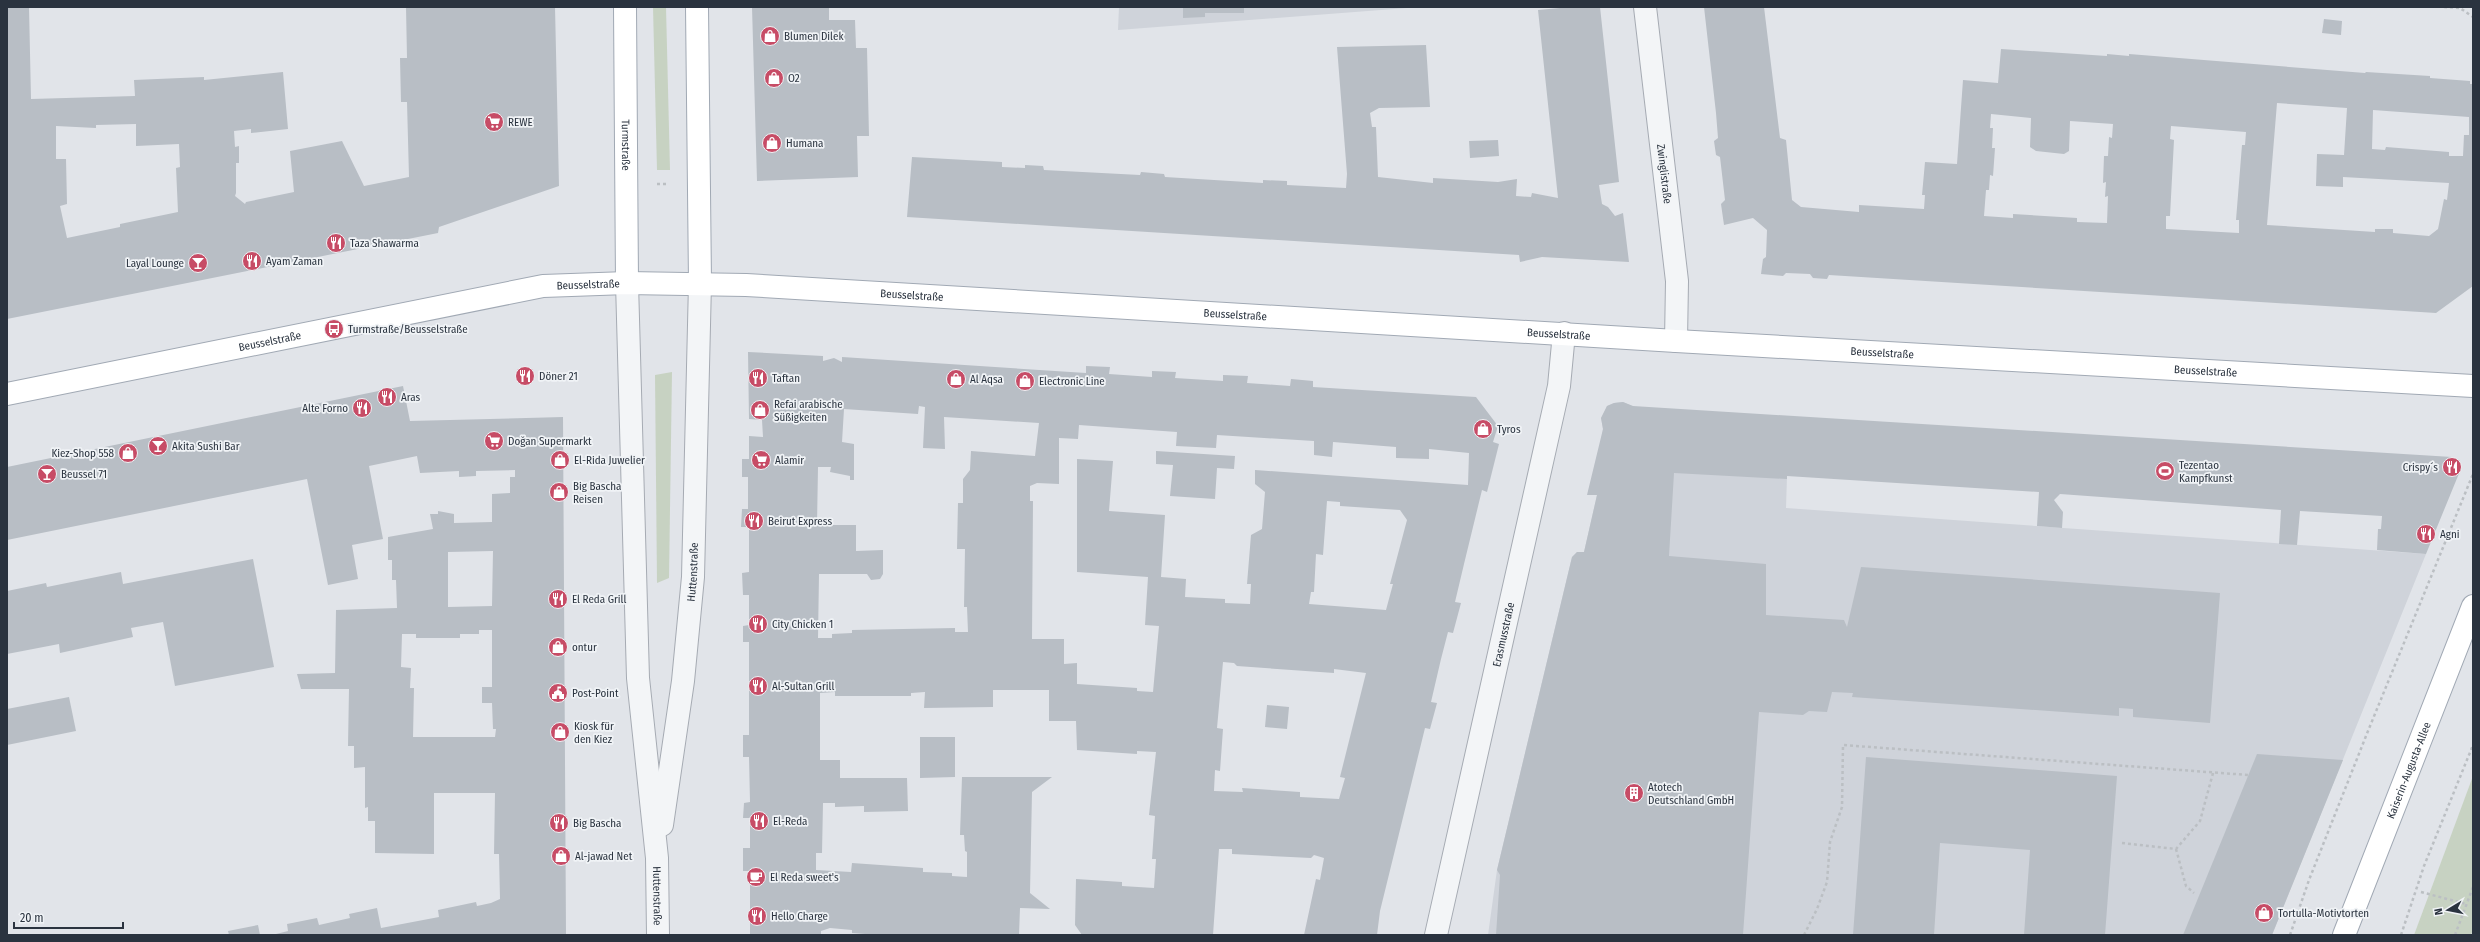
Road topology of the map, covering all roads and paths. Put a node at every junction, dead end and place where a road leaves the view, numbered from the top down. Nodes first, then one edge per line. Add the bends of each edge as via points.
1 (624, 7) edge
2 (697, 7) edge
3 (1645, 7) edge
4 (2444, 7) edge
5 (2473, 17) edge
6 (657, 184) dead end
7 (674, 184) dead end
8 (627, 283) junction
9 (700, 283) junction
10 (1564, 333) junction
11 (1676, 341) junction
12 (2473, 386) edge
13 (7, 394) edge
14 (2473, 474) edge
15 (2473, 606) edge
16 (2473, 745) edge
17 (2213, 772) junction
18 (2248, 775) dead end
19 (2122, 844) dead end
20 (2176, 849) junction
21 (657, 858) junction
22 (2473, 887) edge
23 (2421, 892) dead end
24 (2194, 893) dead end
25 (2466, 904) junction
26 (658, 935) edge
27 (1436, 935) edge
28 (1804, 935) edge
29 (2290, 935) edge
30 (2344, 935) edge
31 (2400, 935) edge
32 (2455, 935) edge

1 - 8 main road, Turmstraße
2 - 9 main road
3 - 11 street, Zwinglistraße via 1677,281
4 - 5 path via 2460,8
6 - 7 path
8 - 9 main road, Beusselstraße
8 - 13 main road, Beusselstraße via 543,286
8 - 21 street, Huttenstraße via 638,678
9 - 10 main road, Beusselstraße
9 - 21 street, Huttenstraße via 693,577 683,681
10 - 11 main road, Beusselstraße
10 - 27 street, Erasmusstraße via 1559,386
11 - 12 main road, Beusselstraße
14 - 29 path via 2368,731
15 - 30 main road, Kaiserin-Augusta-Allee
16 - 31 path via 2424,866
17 - 18 path
17 - 20 path via 2200,821
17 - 28 path via 1844,745 1842,807 1830,842 1827,882
19 - 20 path
20 - 24 path via 2186,886
21 - 26 street, Huttenstraße
22 - 25 path
23 - 25 path
25 - 32 path

